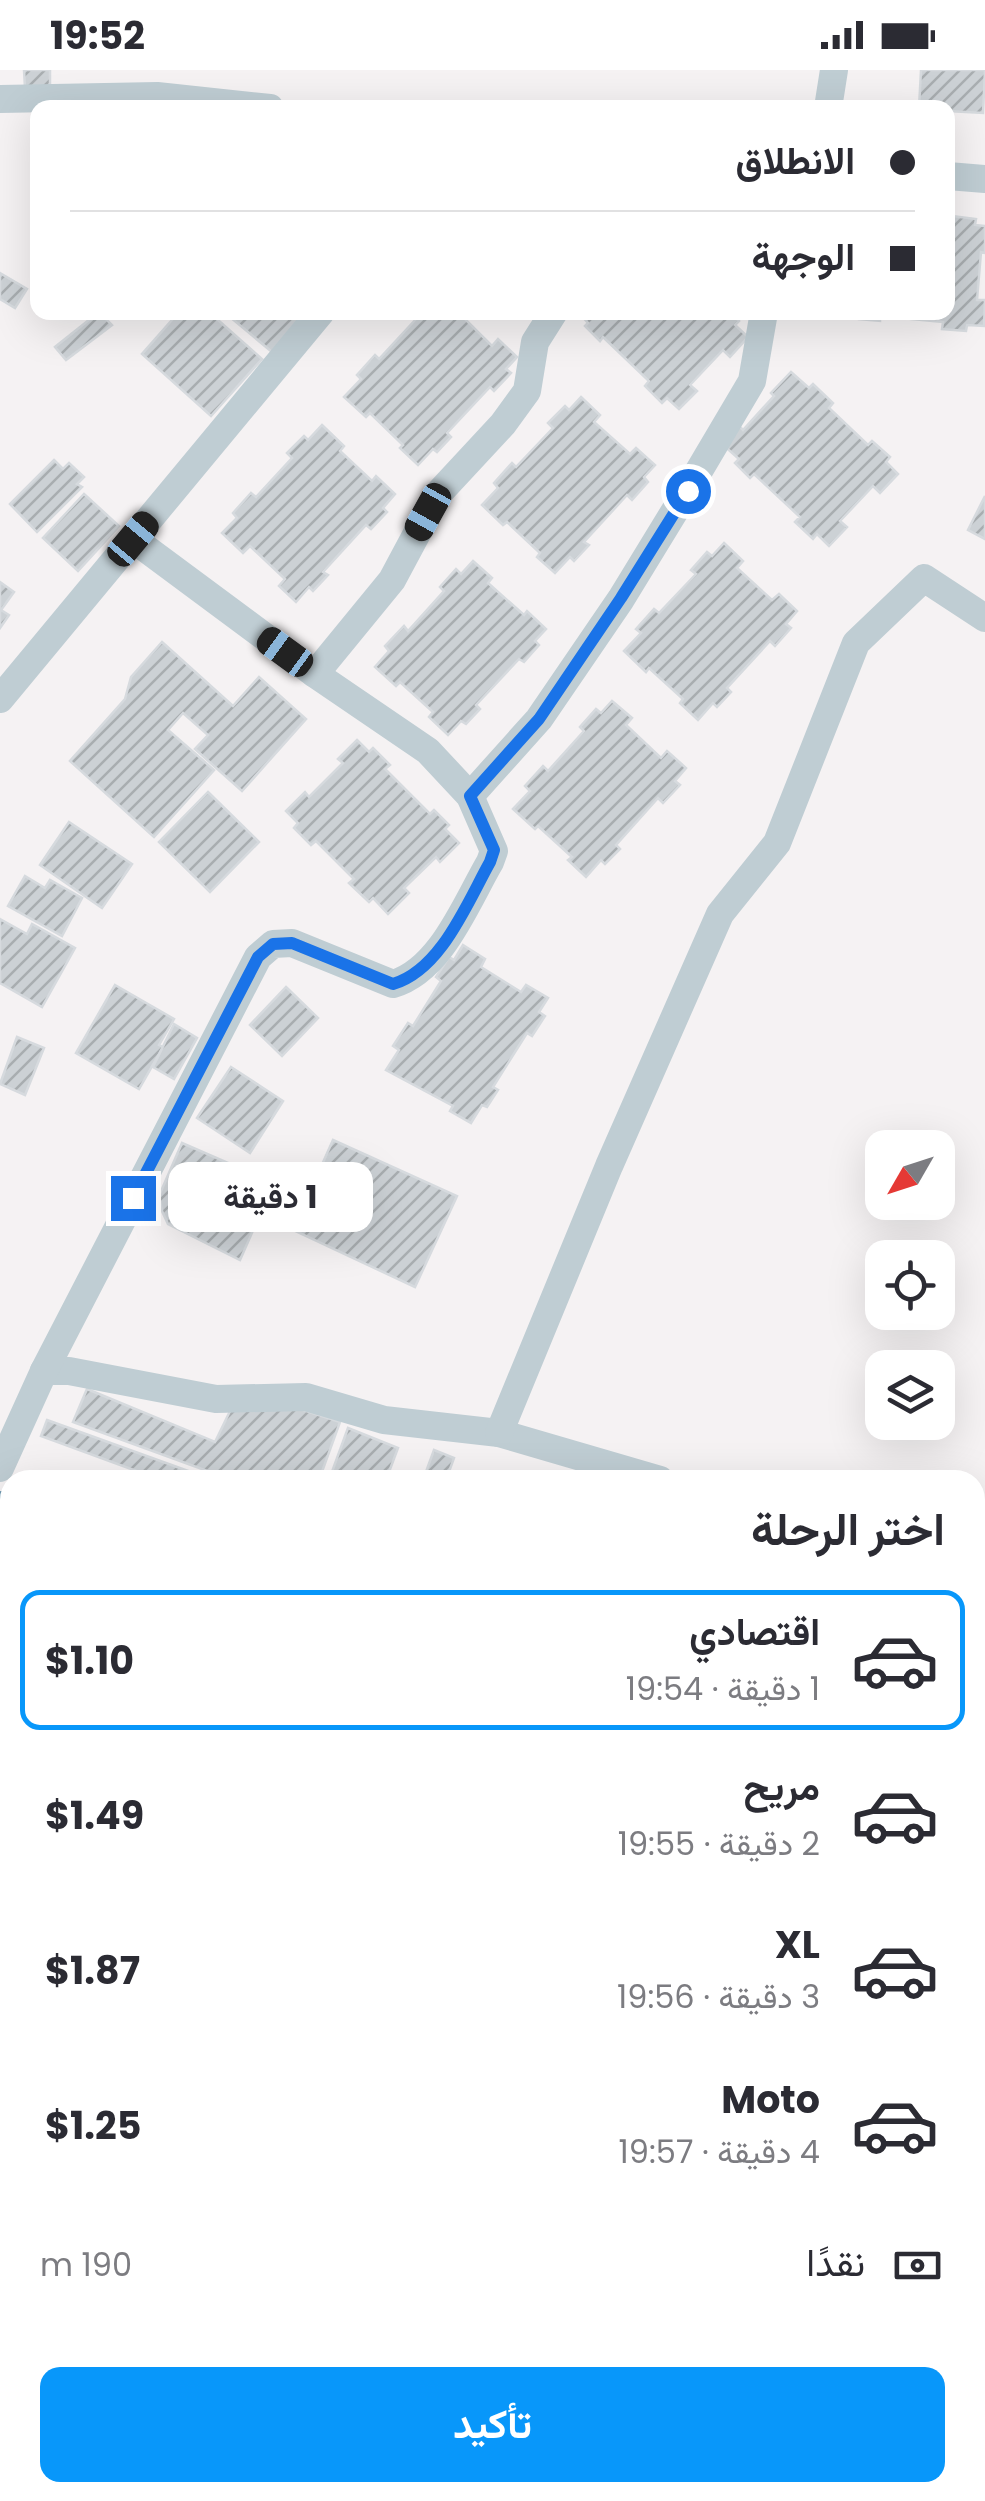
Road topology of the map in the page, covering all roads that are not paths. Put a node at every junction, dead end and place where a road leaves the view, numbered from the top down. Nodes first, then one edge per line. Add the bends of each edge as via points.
1 (834, 70) edge
2 (0, 98) edge
3 (195, 100) edge
4 (829, 100) edge
5 (955, 177) edge
6 (985, 179) edge
7 (314, 320) edge
8 (549, 320) edge
9 (763, 320) edge
10 (133, 539) junction
11 (985, 618) edge
12 (316, 674) junction
13 (0, 699) edge
14 (470, 796) junction
15 (44, 1371) junction
16 (499, 1433) junction
17 (0, 1468) edge
18 (626, 1470) edge

1 - 4 street
2 - 3 street
5 - 6 street
7 - 10 street
8 - 12 street via 535,342 527,390 438,494 392,580
9 - 14 street via 752,381 688,491 539,719
10 - 12 street
10 - 13 street
11 - 16 street via 924,578 856,643 777,842 720,914
12 - 14 street via 428,751
14 - 15 street via 494,850 490,862 440,947 408,979 393,984 292,943 273,944 258,957
15 - 16 street via 216,1398 306,1397 384,1420
15 - 17 street
16 - 18 street

